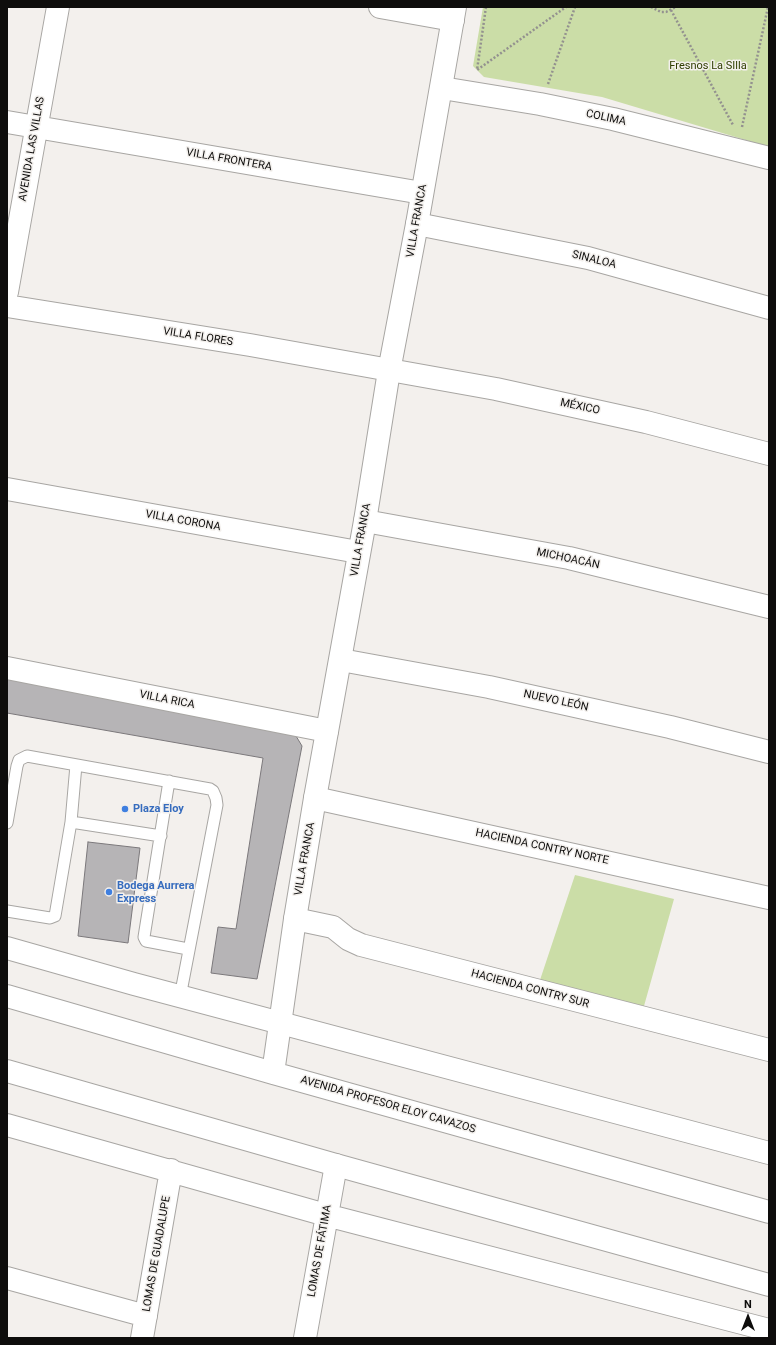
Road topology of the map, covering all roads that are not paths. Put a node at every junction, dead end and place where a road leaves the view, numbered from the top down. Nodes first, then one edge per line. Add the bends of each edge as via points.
1 (58, 7) edge
2 (380, 7) edge
3 (454, 14) edge
4 (442, 88) junction
5 (7, 122) edge
6 (36, 127) junction
7 (769, 158) edge
8 (422, 193) junction
9 (417, 224) junction
10 (7, 292) edge
11 (7, 306) edge
12 (769, 308) edge
13 (389, 371) junction
14 (769, 454) edge
15 (7, 489) edge
16 (365, 521) junction
17 (358, 552) junction
18 (769, 607) edge
19 (341, 660) junction
20 (7, 668) edge
21 (327, 731) junction
22 (769, 752) edge
23 (76, 765) junction
24 (169, 781) junction
25 (315, 798) junction
26 (71, 822) junction
27 (7, 823) edge
28 (161, 836) junction
29 (769, 898) edge
30 (7, 911) edge
31 (295, 919) junction
32 (7, 948) edge
33 (188, 949) junction
34 (7, 996) edge
35 (180, 997) junction
36 (280, 1023) junction
37 (769, 1050) edge
38 (7, 1071) edge
39 (273, 1073) junction
40 (7, 1125) edge
41 (769, 1153) edge
42 (336, 1165) junction
43 (171, 1170) junction
44 (769, 1212) edge
45 (326, 1215) junction
46 (7, 1278) edge
47 (769, 1285) edge
48 (146, 1316) junction
49 (769, 1330) edge
50 (142, 1338) edge
51 (304, 1338) edge

1 - 6 street, AVENIDA LAS VILLAS
2 - 3 street
3 - 4 street, VILLA FRANCA
4 - 7 street, COLIMA via 540,104
4 - 8 street, VILLA FRANCA
5 - 6 street, VILLA FRONTERA
6 - 8 street, VILLA FRONTERA
6 - 10 street, AVENIDA LAS VILLAS
8 - 9 street, VILLA FRANCA
9 - 12 street, SINALOA via 588,258
9 - 13 street, VILLA FRANCA
11 - 13 street, VILLA FLORES via 250,345
13 - 14 street, MÉXICO via 503,390 646,422
13 - 16 street, VILLA FRANCA
15 - 17 street, VILLA CORONA
16 - 17 street, VILLA FRANCA
16 - 18 street, MICHOACÁN via 569,558
17 - 19 street, VILLA FRANCA
19 - 21 street, VILLA FRANCA
19 - 22 street, NUEVO LEÓN via 489,687
20 - 21 street, VILLA RICA
21 - 25 street, VILLA FRANCA
23 - 24 lane
23 - 26 lane
23 - 27 lane via 32,756 22,757 17,766
24 - 28 lane
24 - 33 lane via 210,788 216,798
25 - 29 street, HACIENDA CONTRY NORTE
25 - 31 street, VILLA FRANCA
26 - 28 lane
26 - 30 lane via 55,916 50,918
28 - 33 lane via 144,940
31 - 36 street, VILLA FRANCA
31 - 37 street, HACIENDA CONTRY SUR via 333,927 361,945
32 - 35 street
33 - 35 lane
34 - 39 street, AVENIDA PROFESOR ELOY CAVAZOS
35 - 36 street
36 - 39 street, VILLA FRANCA
36 - 41 street
38 - 42 street
39 - 44 street, AVENIDA PROFESOR ELOY CAVAZOS
40 - 43 street
42 - 45 street, LOMAS DE FÁTIMA
42 - 47 street
43 - 45 street
43 - 48 street, LOMAS DE GUADALUPE
45 - 49 street
45 - 51 street, LOMAS DE FÁTIMA
46 - 48 street
48 - 50 street, LOMAS DE GUADALUPE

